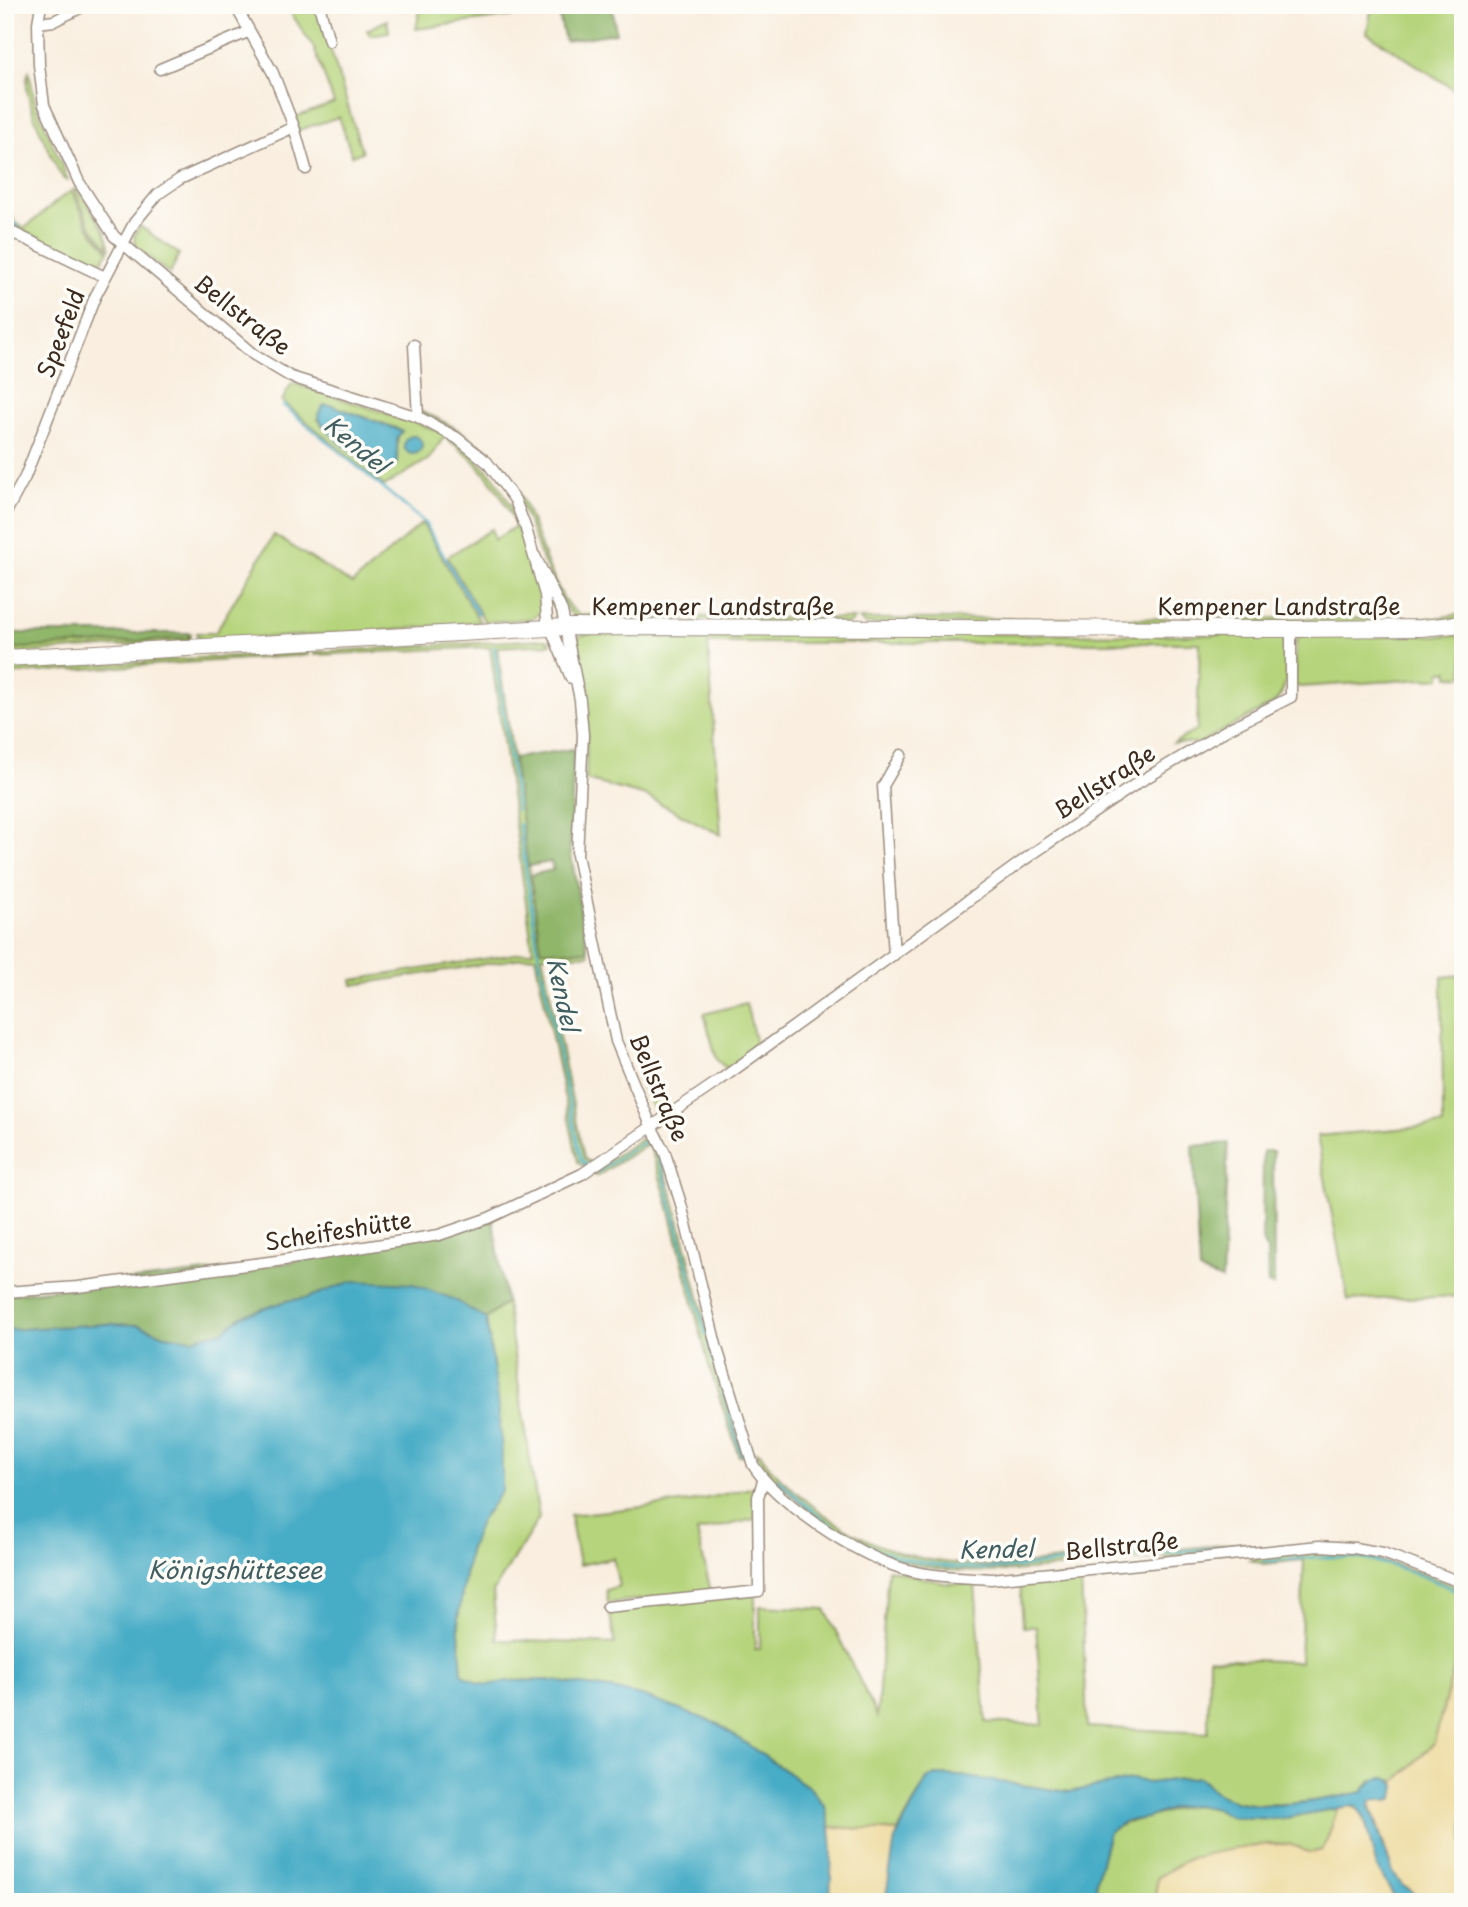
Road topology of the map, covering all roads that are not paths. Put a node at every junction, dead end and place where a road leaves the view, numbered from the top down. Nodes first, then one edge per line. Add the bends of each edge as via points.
1 (40, 5) edge
2 (86, 5) edge
3 (236, 5) edge
4 (319, 5) edge
5 (38, 23) junction
6 (248, 32) junction
7 (329, 41) dead end
8 (160, 69) dead end
9 (294, 127) junction
10 (306, 169) dead end
11 (5, 229) edge
12 (123, 244) junction
13 (105, 276) junction
14 (414, 345) dead end
15 (418, 417) junction
16 (5, 514) edge
17 (535, 556) junction
18 (1463, 624) edge
19 (558, 627) junction
20 (1421, 628) junction
21 (1291, 629) junction
22 (1463, 631) edge
23 (5, 658) edge
24 (580, 700) junction
25 (901, 755) dead end
26 (894, 955) junction
27 (652, 1128) junction
28 (5, 1292) edge
29 (763, 1481) junction
30 (1463, 1583) edge
31 (607, 1607) dead end

1 - 5 street, Bellstraße
2 - 5 street via 54,22
3 - 6 street
4 - 7 street
5 - 12 street, Bellstraße via 44,105 79,182
6 - 8 street
6 - 9 street via 273,73
9 - 10 street
9 - 12 street, Speefeld via 180,179 158,194
11 - 13 street
12 - 13 street, Speefeld
12 - 15 street, Bellstraße via 254,355 290,377
13 - 16 street, Speefeld via 25,477
14 - 15 street
15 - 17 street, Bellstraße via 487,461 515,500
17 - 19 street, Bellstraße
17 - 19 street, Bellstraße via 562,611
18 - 20 street, Kempener Landstraße
19 - 21 street, Kempener Landstraße
19 - 23 street, Kempener Landstraße
19 - 24 street, Bellstraße
19 - 24 street, Bellstraße
20 - 21 street, Kempener Landstraße
20 - 22 street, Kempener Landstraße
21 - 26 street, Bellstraße via 1291,697 1136,784
24 - 27 street, Bellstraße via 583,735 577,855 616,1041
25 - 26 street via 883,786
26 - 27 street, Bellstraße
27 - 28 street, Scheifeshütte via 582,1174 489,1218 439,1235 284,1260
27 - 29 street, Bellstraße via 670,1166 716,1345 753,1465
29 - 30 street, Bellstraße via 855,1548 901,1568 943,1576 991,1579 1318,1546 1383,1553
29 - 31 street via 758,1497 759,1591

